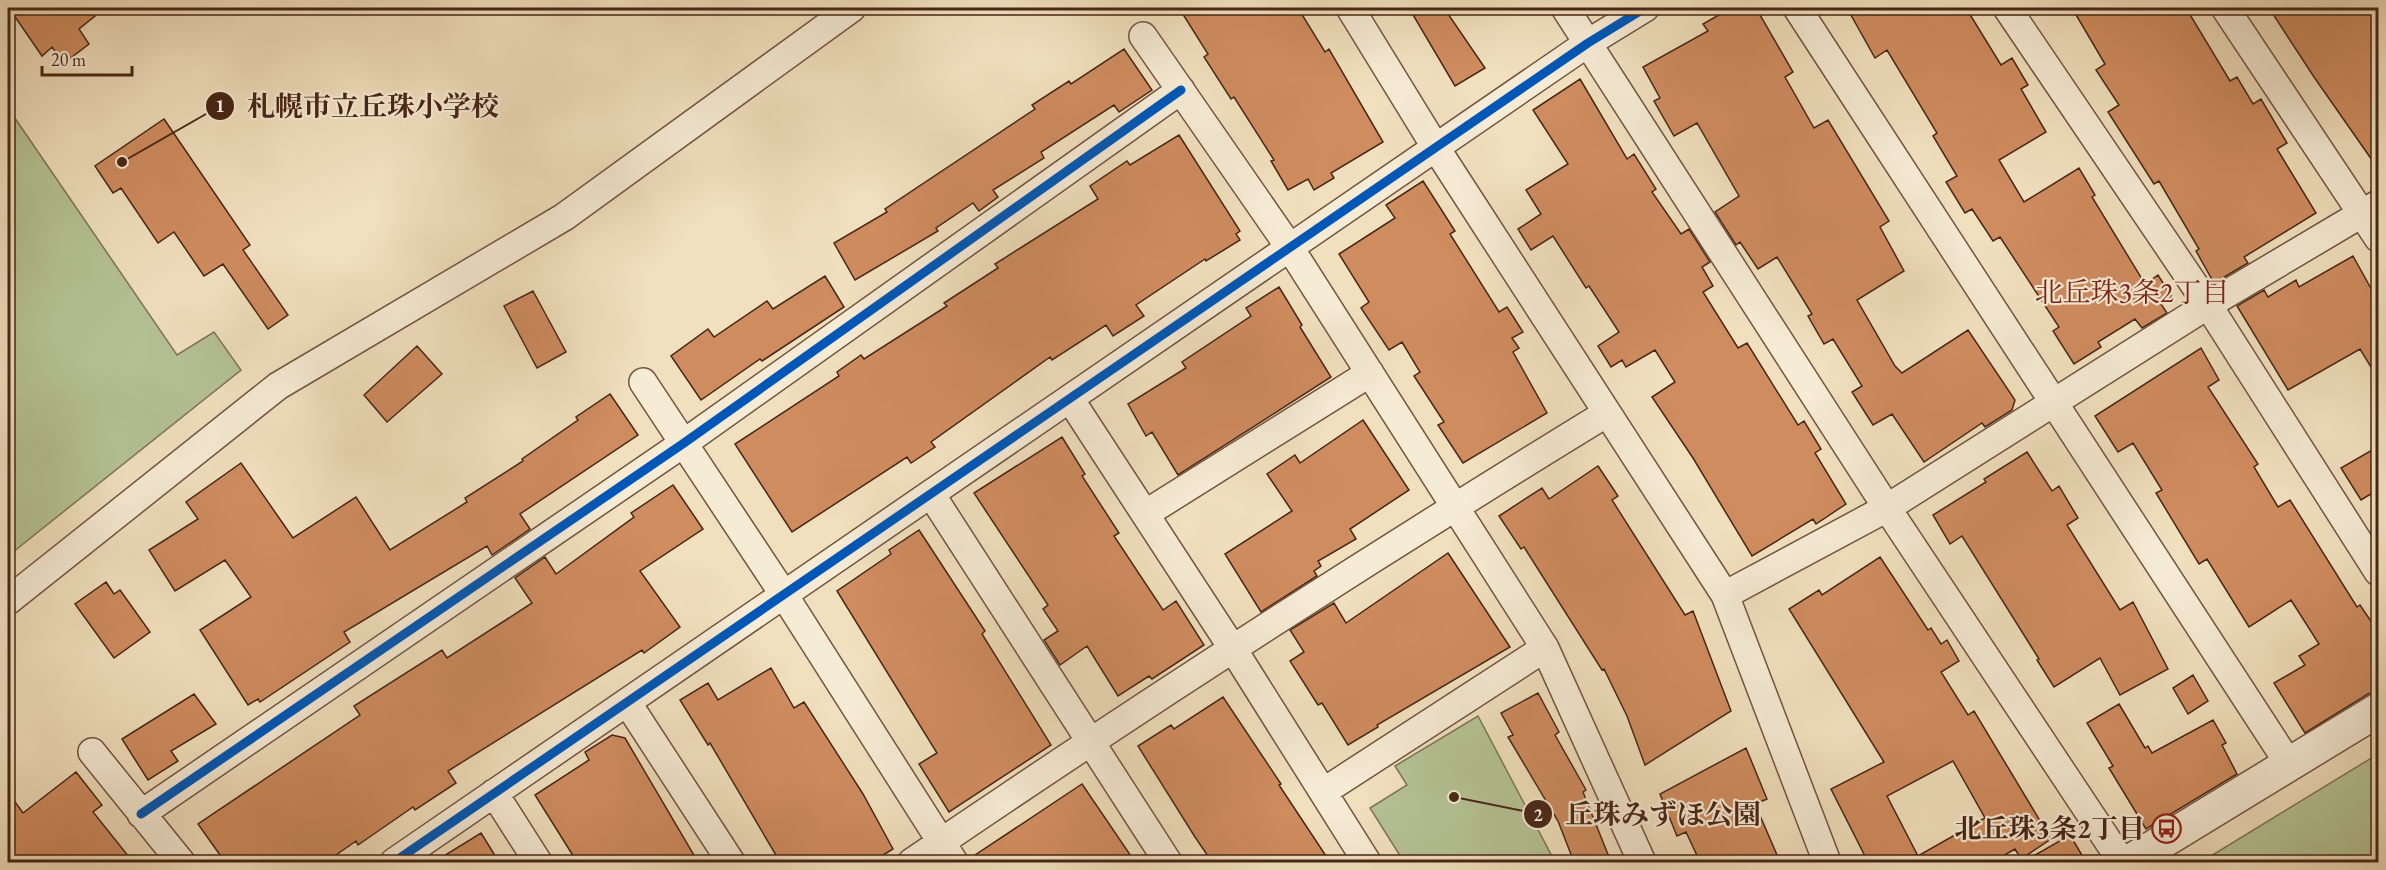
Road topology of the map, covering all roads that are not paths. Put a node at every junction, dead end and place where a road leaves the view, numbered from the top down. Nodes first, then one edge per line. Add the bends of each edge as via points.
1 (852, 8) edge
2 (1350, 8) edge
3 (1565, 8) edge
4 (1645, 8) edge
5 (1797, 8) edge
6 (2007, 8) edge
7 (2225, 8) edge
8 (1143, 36) dead end
9 (1588, 44) junction
10 (1181, 90) junction
11 (1436, 148) junction
12 (2371, 209) edge
13 (2379, 238) edge
14 (1290, 248) junction
15 (2208, 305) junction
16 (1370, 373) junction
17 (643, 382) dead end
18 (1070, 399) junction
19 (2056, 403) junction
20 (1607, 412) junction
21 (684, 443) junction
22 (931, 494) junction
23 (1455, 506) junction
24 (1887, 508) junction
25 (1145, 514) junction
26 (2379, 572) edge
27 (784, 595) junction
28 (1725, 595) junction
29 (8, 601) edge
30 (1545, 648) junction
31 (1233, 649) junction
32 (627, 702) junction
33 (2379, 710) edge
34 (1090, 742) junction
35 (92, 752) dead end
36 (2289, 764) junction
37 (1323, 792) junction
38 (495, 793) junction
39 (141, 814) junction
40 (947, 852) edge
41 (181, 862) edge
42 (394, 862) edge
43 (538, 862) edge
44 (731, 862) edge
45 (912, 862) edge
46 (1168, 862) edge
47 (1367, 862) edge
48 (1642, 862) edge
49 (1827, 862) edge
50 (2122, 862) edge
51 (2129, 862) edge

1 - 29 street via 564,217 278,386
2 - 11 street
3 - 9 street
4 - 9 street
5 - 19 street
6 - 15 street
7 - 12 street
8 - 10 street
9 - 11 street
9 - 24 street
10 - 14 street
10 - 21 street
11 - 14 street
11 - 20 street
12 - 13 street
12 - 15 street
14 - 16 street
14 - 18 street
15 - 19 street
15 - 26 street
16 - 23 street
16 - 25 street
17 - 21 street
18 - 22 street
18 - 25 street
19 - 24 street
19 - 36 street
20 - 23 street
20 - 28 street
21 - 27 street
21 - 39 street
22 - 27 street
22 - 34 street
23 - 30 street
23 - 31 street
24 - 28 street
24 - 50 street
25 - 31 street
27 - 32 street
27 - 40 street
28 - 49 street
30 - 37 street
30 - 48 street
31 - 34 street
31 - 37 street
32 - 38 street
32 - 44 street
33 - 36 street
34 - 40 street
34 - 46 street
35 - 39 street
36 - 51 street
37 - 47 street
38 - 42 street
38 - 43 street
39 - 41 street
40 - 45 street

